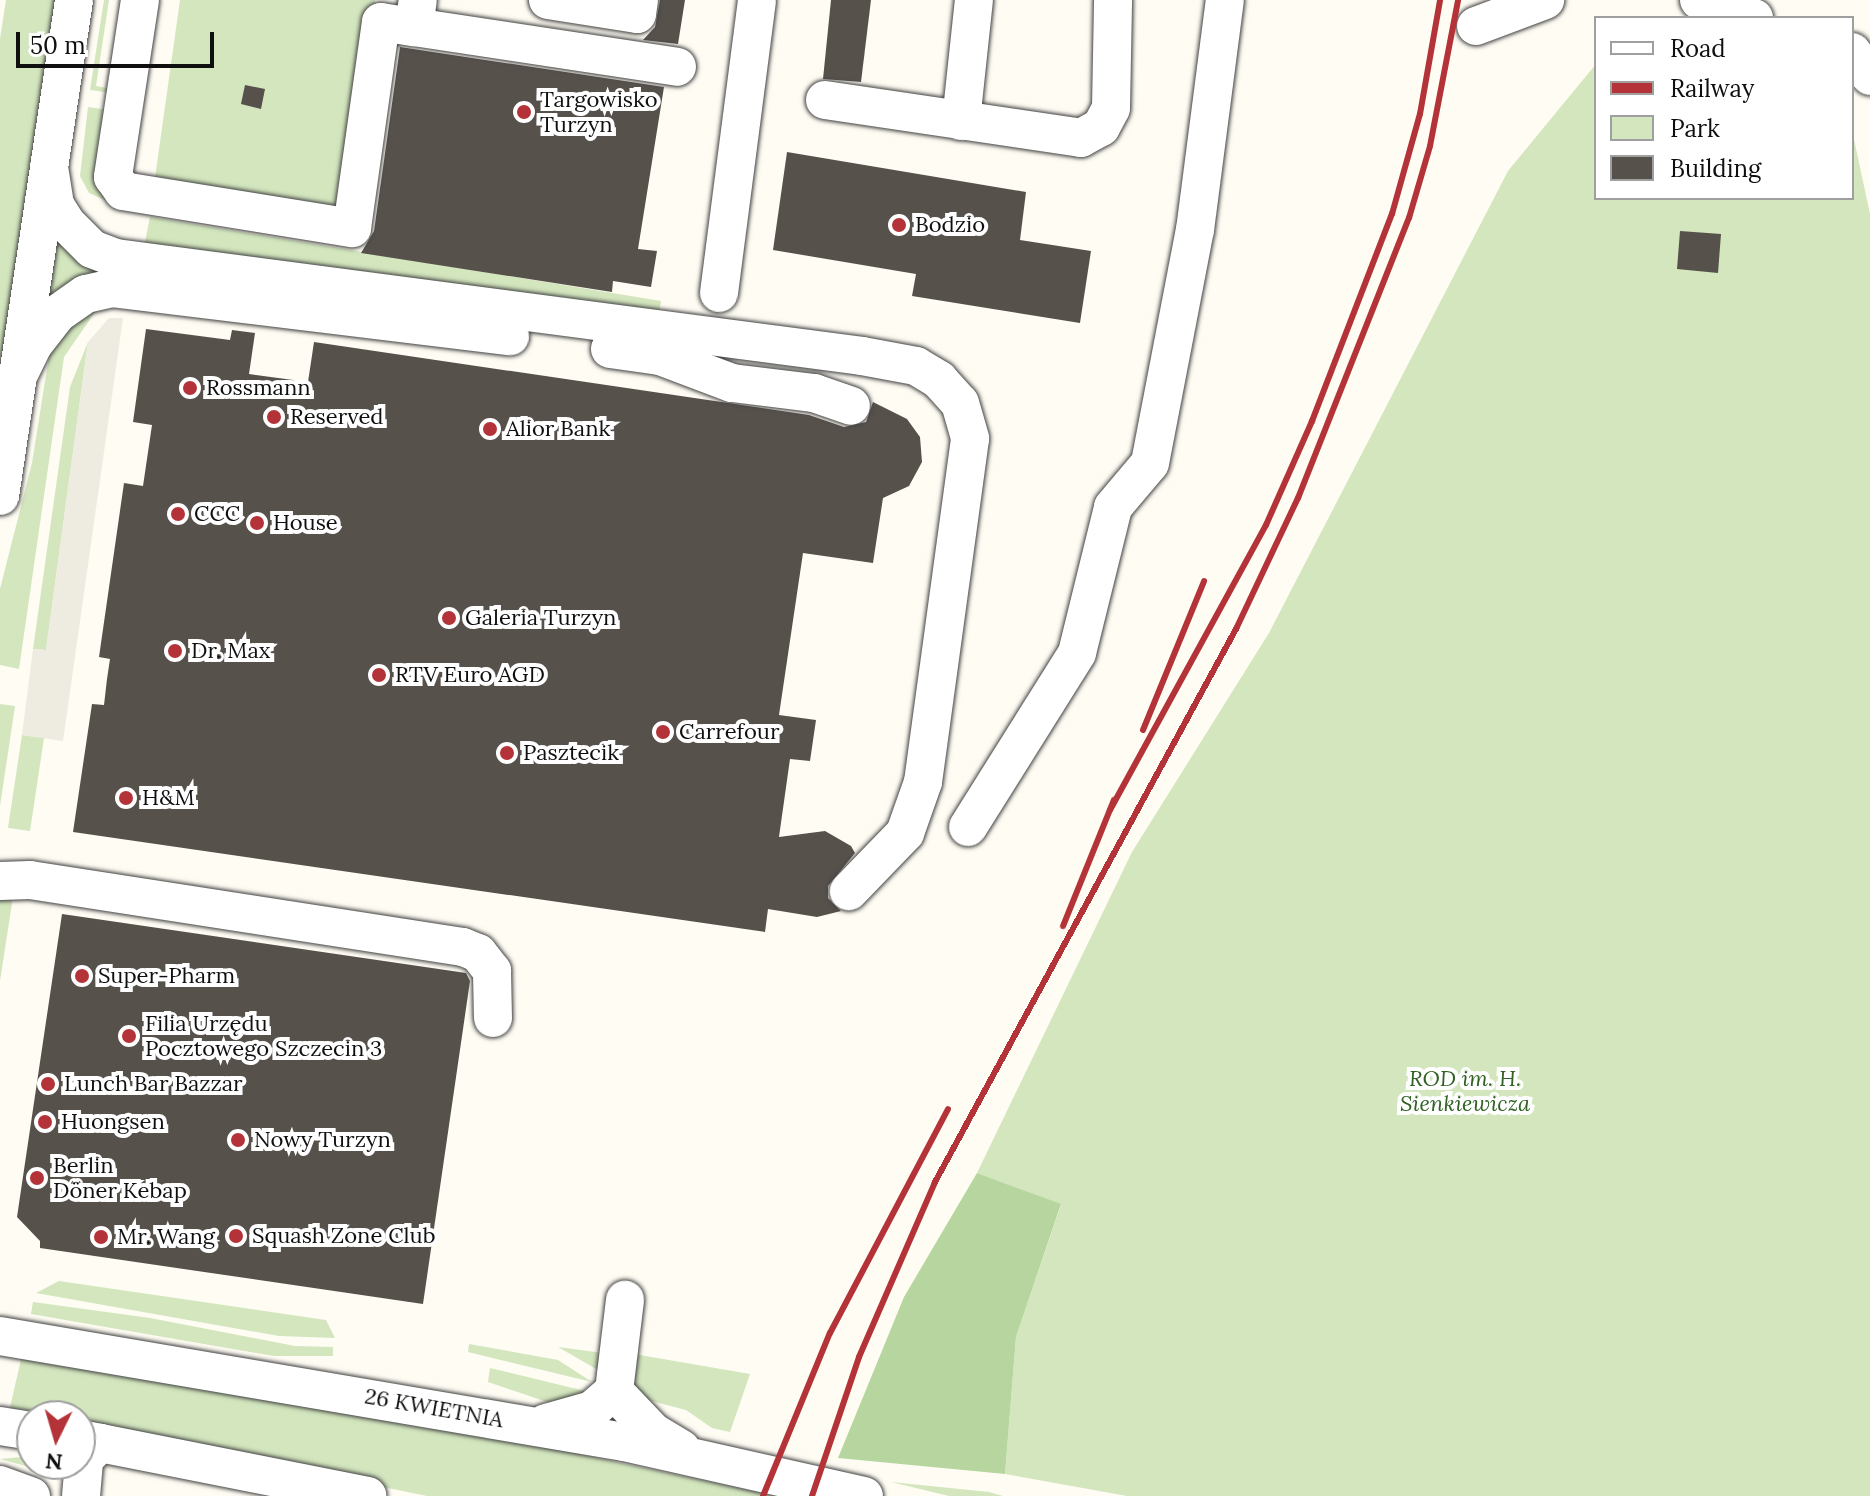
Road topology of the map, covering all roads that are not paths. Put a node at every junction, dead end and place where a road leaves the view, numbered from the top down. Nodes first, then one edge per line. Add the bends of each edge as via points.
1 (74, 0) edge
2 (140, 0) edge
3 (534, 0) edge
4 (548, 0) edge
5 (639, 0) edge
6 (757, 0) edge
7 (974, 0) edge
8 (1113, 0) edge
9 (1225, 0) edge
10 (1545, 0) edge
11 (1699, 0) edge
12 (416, 13) edge
13 (1748, 16) edge
14 (1476, 26) dead end
15 (534, 45) junction
16 (1854, 55) edge
17 (677, 67) dead end
18 (1870, 76) edge
19 (825, 100) dead end
20 (961, 121) junction
21 (49, 167) junction
22 (719, 293) dead end
23 (18, 376) junction
24 (851, 406) dead end
25 (0, 496) edge
26 (968, 827) dead end
27 (0, 881) edge
28 (849, 891) dead end
29 (493, 1018) dead end
30 (625, 1300) dead end
31 (0, 1336) edge
32 (614, 1391) junction
33 (515, 1422) junction
34 (96, 1442) edge
35 (704, 1458) junction
36 (0, 1485) edge
37 (31, 1496) edge
38 (367, 1496) edge
39 (864, 1496) edge

1 - 21 street
2 - 12 street via 113,177 123,191 352,228 381,22
3 - 15 street
4 - 5 street via 637,14
6 - 22 street
7 - 20 street
8 - 20 street via 1113,97 1101,127 1081,138 1062,139
9 - 26 street via 1199,205 1150,463 1113,507 1077,653
10 - 14 street
11 - 13 street
12 - 15 street
15 - 17 street
16 - 18 street
19 - 20 street
21 - 23 street
21 - 28 street via 55,205 67,224 92,249 119,259 862,356 916,366 939,380 960,403 970,439 923,782 905,833
23 - 24 street via 39,336 67,305 86,294 122,288 644,353 732,383 814,393
23 - 25 street
27 - 29 street via 42,882 463,947 478,953 492,971
30 - 32 street
31 - 33 street, 26 KWIETNIA
32 - 33 street via 592,1410 568,1419
32 - 35 street via 653,1432
33 - 35 street, 26 KWIETNIA
34 - 38 street
35 - 39 street, 26 KWIETNIA
36 - 37 street

